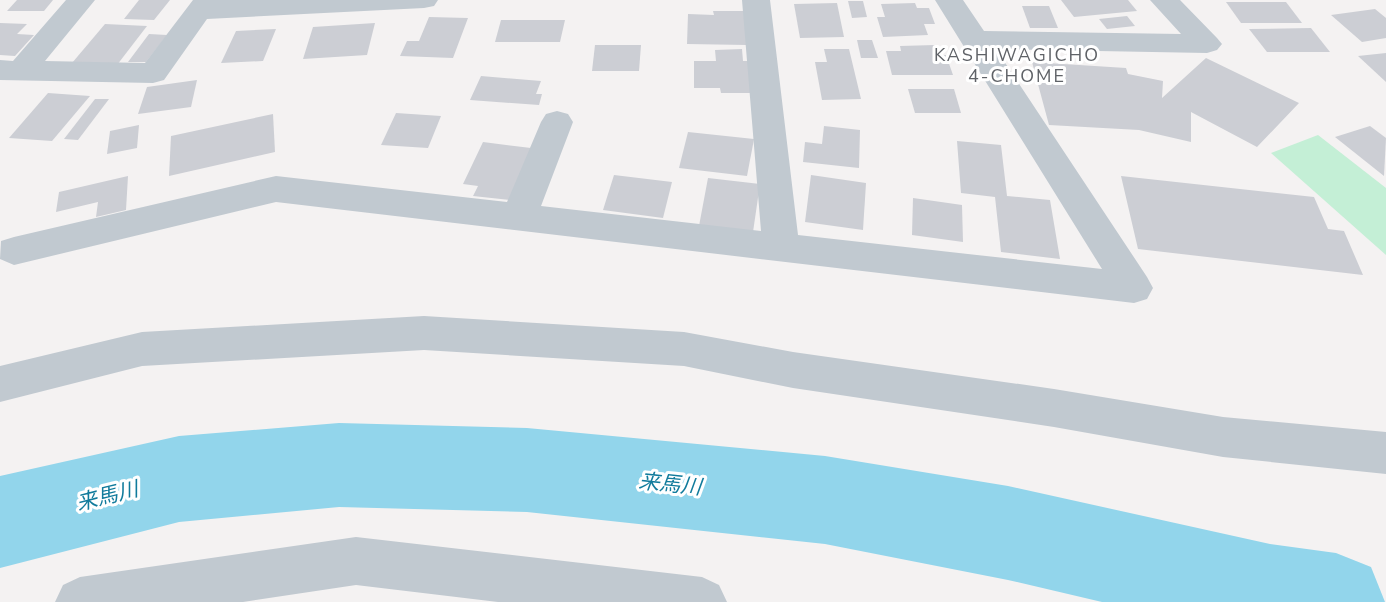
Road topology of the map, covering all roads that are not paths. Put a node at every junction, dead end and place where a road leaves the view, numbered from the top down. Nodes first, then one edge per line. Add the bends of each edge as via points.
1 (81, 0) edge
2 (424, 0) edge
3 (757, 0) edge
4 (949, 0) edge
5 (1164, 0) edge
6 (204, 5) edge
7 (975, 40) junction
8 (10, 71) edge
9 (557, 122) dead end
10 (519, 217) junction
11 (781, 247) junction
12 (14, 251) dead end
13 (0, 384) edge
14 (1386, 453) edge
15 (80, 602) edge
16 (702, 602) edge

1 - 8 street
2 - 6 street
3 - 11 street
4 - 7 street
5 - 7 street via 1206,44
6 - 8 street via 153,73
7 - 11 street via 1134,288
9 - 10 street
10 - 11 street
10 - 12 street via 276,189
13 - 14 street via 142,349 424,332 684,349 1223,437
15 - 16 street via 356,561

